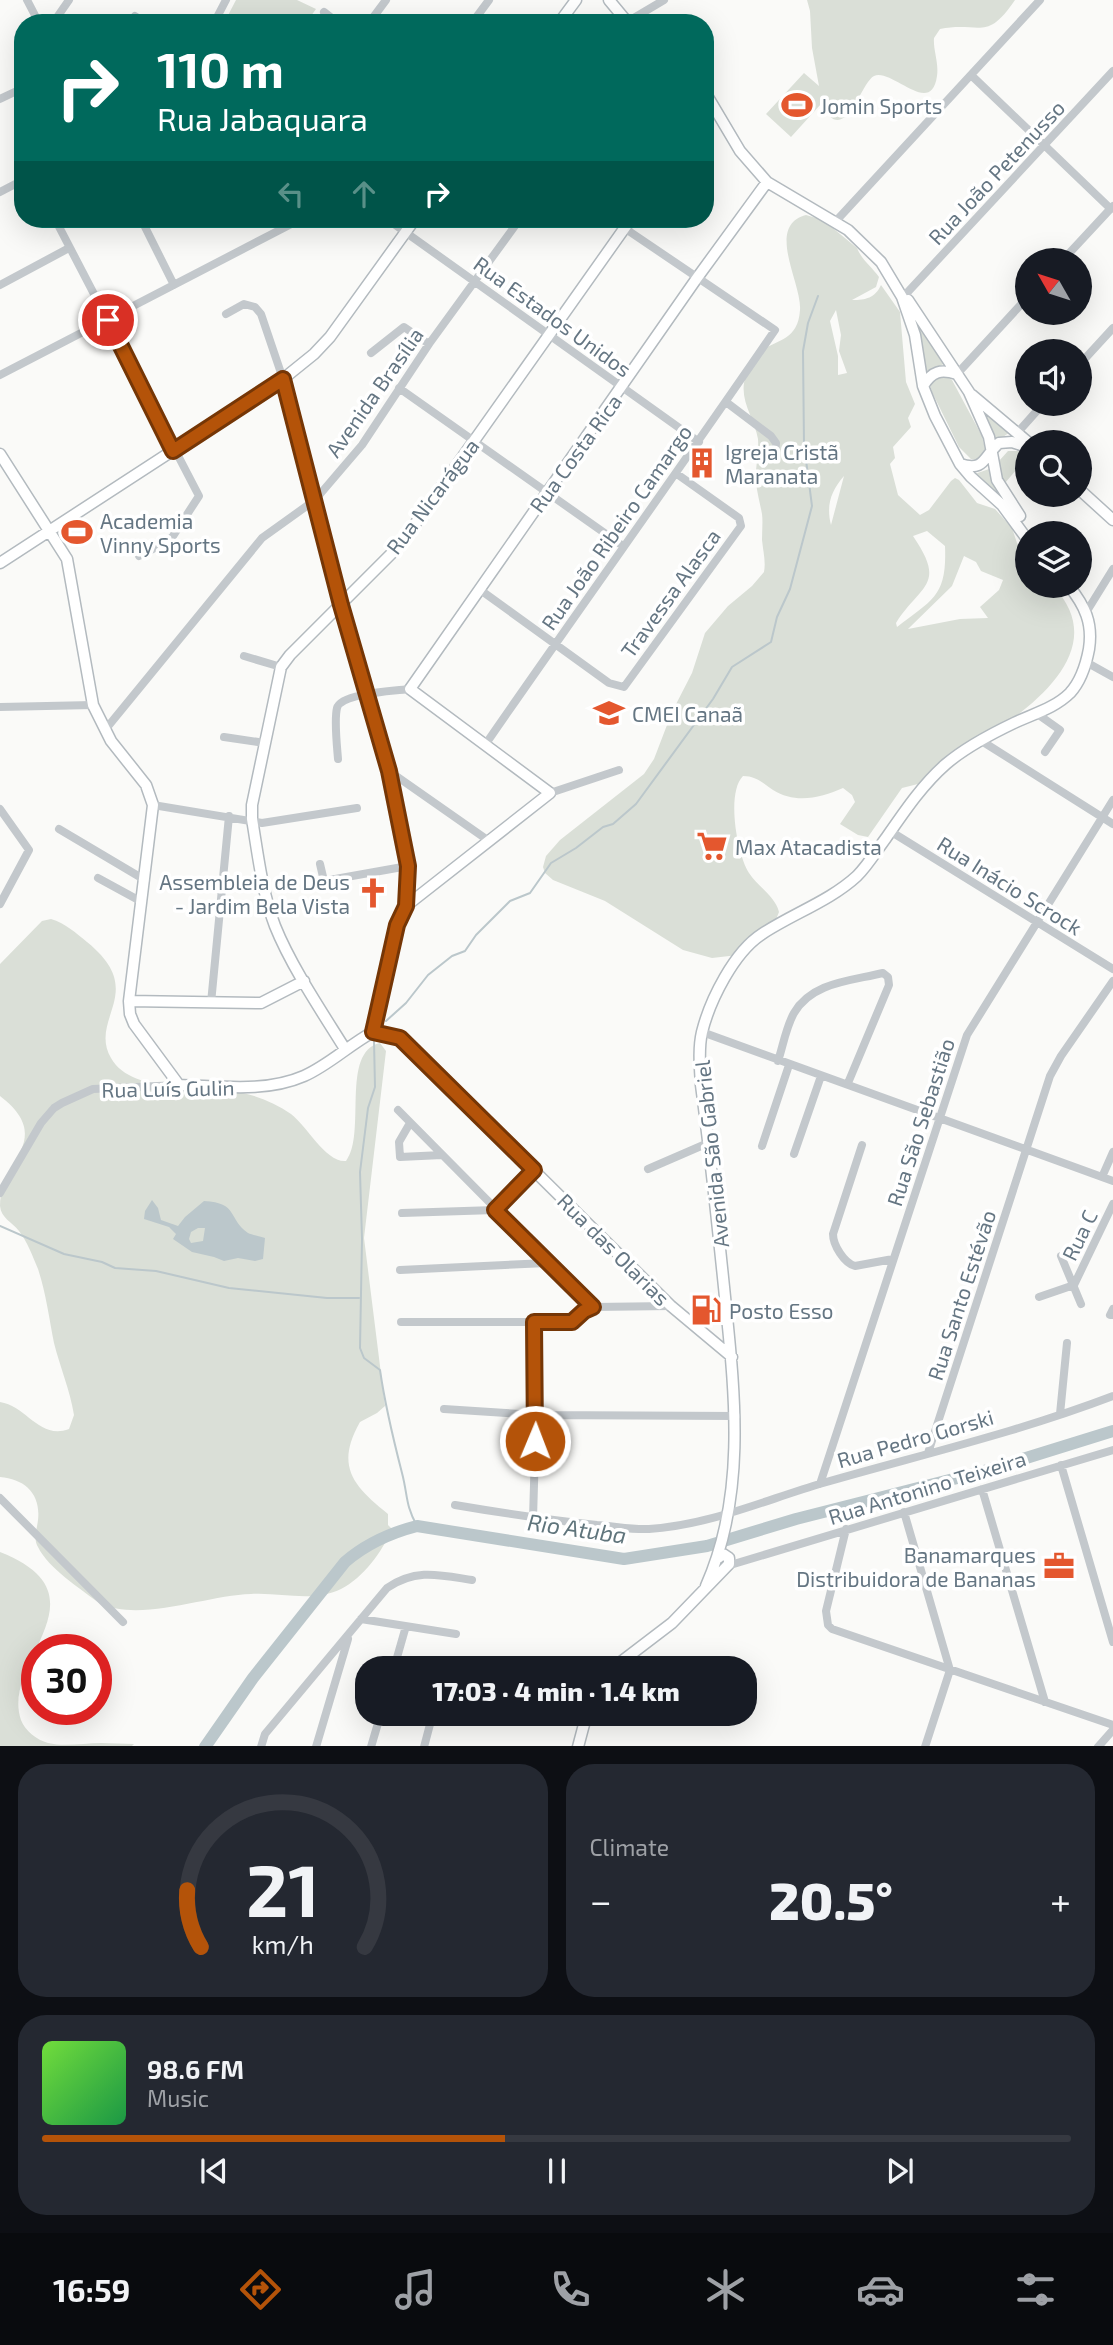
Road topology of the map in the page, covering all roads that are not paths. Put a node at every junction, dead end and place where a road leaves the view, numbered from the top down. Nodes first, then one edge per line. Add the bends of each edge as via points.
1 (608, 0) edge
2 (664, 0) edge
3 (1040, 0) edge
4 (324, 12) dead end
5 (327, 14) edge
6 (620, 14) edge
7 (639, 14) edge
8 (1113, 71) edge
9 (971, 75) junction
10 (714, 105) edge
11 (1045, 146) junction
12 (767, 182) junction
13 (1112, 208) edge
14 (836, 222) junction
15 (59, 228) edge
16 (146, 228) edge
17 (284, 228) edge
18 (399, 228) edge
19 (408, 228) edge
20 (513, 228) edge
21 (624, 228) edge
22 (633, 228) edge
23 (405, 232) junction
24 (69, 248) junction
25 (1074, 248) edge
26 (697, 278) junction
27 (475, 280) junction
28 (0, 285) edge
29 (174, 285) junction
30 (902, 292) junction
31 (1015, 311) edge
32 (226, 314) dead end
33 (108, 320) junction
34 (1113, 328) edge
35 (549, 335) junction
36 (429, 344) junction
37 (1092, 352) edge
38 (371, 353) dead end
39 (0, 374) edge
40 (957, 374) junction
41 (283, 379) junction
42 (923, 386) junction
43 (399, 388) junction
44 (622, 388) junction
45 (969, 391) junction
46 (726, 402) junction
47 (1032, 416) edge
48 (1016, 430) edge
49 (1020, 430) edge
50 (1015, 434) edge
51 (474, 441) junction
52 (698, 442) junction
53 (1015, 443) edge
54 (995, 447) junction
55 (173, 451) junction
56 (775, 453) dead end
57 (0, 454) edge
58 (960, 464) junction
59 (677, 474) junction
60 (546, 494) junction
61 (315, 500) junction
62 (1092, 501) edge
63 (1113, 520) edge
64 (1022, 521) edge
65 (1015, 523) edge
66 (49, 531) junction
67 (623, 546) junction
68 (139, 556) dead end
69 (0, 563) edge
70 (1113, 569) edge
71 (479, 589) junction
72 (1078, 598) edge
73 (341, 605) junction
74 (1087, 611) junction
75 (555, 643) junction
76 (244, 656) dead end
77 (1086, 662) junction
78 (281, 667) junction
79 (1113, 677) edge
80 (410, 689) junction
81 (367, 694) junction
82 (93, 705) junction
83 (0, 707) edge
84 (1035, 713) junction
85 (105, 730) junction
86 (224, 737) dead end
87 (980, 740) junction
88 (265, 743) junction
89 (485, 745) junction
90 (1045, 752) dead end
91 (338, 759) dead end
92 (619, 770) dead end
93 (389, 771) junction
94 (550, 793) junction
95 (1113, 800) edge
96 (153, 805) junction
97 (357, 808) dead end
98 (0, 810) edge
99 (229, 816) junction
100 (1102, 817) junction
101 (252, 819) junction
102 (1113, 824) edge
103 (59, 830) dead end
104 (890, 831) junction
105 (489, 841) junction
106 (320, 864) dead end
107 (408, 866) junction
108 (98, 878) dead end
109 (145, 880) junction
110 (142, 902) junction
111 (0, 904) edge
112 (406, 906) junction
113 (1036, 923) junction
114 (1113, 968) edge
115 (304, 981) junction
116 (1113, 981) edge
117 (128, 1000) junction
118 (211, 1003) junction
119 (373, 1032) junction
120 (702, 1032) junction
121 (345, 1049) junction
122 (778, 1061) junction
123 (789, 1065) junction
124 (821, 1076) junction
125 (848, 1083) junction
126 (178, 1085) junction
127 (397, 1110) dead end
128 (940, 1116) junction
129 (410, 1123) junction
130 (708, 1143) junction
131 (862, 1145) dead end
132 (762, 1146) dead end
133 (1028, 1148) junction
134 (1113, 1152) edge
135 (794, 1154) dead end
136 (442, 1155) junction
137 (648, 1169) dead end
138 (534, 1170) junction
139 (1102, 1177) junction
140 (1113, 1181) edge
141 (0, 1193) edge
142 (1113, 1205) edge
143 (495, 1210) junction
144 (402, 1213) dead end
145 (1061, 1256) dead end
146 (893, 1259) junction
147 (547, 1262) junction
148 (400, 1270) dead end
149 (1074, 1285) junction
150 (1039, 1297) dead end
151 (1081, 1304) dead end
152 (671, 1306) junction
153 (593, 1307) junction
154 (1113, 1309) edge
155 (1113, 1315) edge
156 (401, 1322) dead end
157 (534, 1322) junction
158 (1067, 1343) dead end
159 (732, 1357) junction
160 (1113, 1396) edge
161 (444, 1409) dead end
162 (1060, 1414) junction
163 (536, 1415) junction
164 (736, 1416) junction
165 (1113, 1450) edge
166 (928, 1454) junction
167 (1061, 1465) junction
168 (820, 1484) junction
169 (982, 1489) junction
170 (0, 1498) edge
171 (455, 1505) dead end
172 (904, 1512) junction
173 (727, 1515) junction
174 (533, 1519) junction
175 (846, 1529) junction
176 (724, 1560) junction
177 (472, 1580) dead end
178 (361, 1619) junction
179 (122, 1622) dead end
180 (406, 1626) junction
181 (349, 1634) junction
182 (456, 1634) dead end
183 (1113, 1642) edge
184 (397, 1656) edge
185 (628, 1656) edge
186 (950, 1670) junction
187 (1045, 1702) junction
188 (376, 1726) edge
189 (429, 1726) edge
190 (583, 1726) edge
191 (1113, 1728) edge
192 (261, 1746) edge
193 (316, 1746) edge
194 (371, 1746) edge
195 (424, 1746) edge
196 (578, 1746) edge
197 (925, 1746) edge
198 (1098, 1746) edge

1 - 6 main road
2 - 7 street
3 - 9 street
4 - 5 street
8 - 11 street, Rua João Petenusso
9 - 11 street
9 - 14 street
10 - 12 main road via 740,151
11 - 13 street
11 - 30 street, Rua João Petenusso
12 - 14 main road
12 - 26 main road, Rua Costa Rica
13 - 25 street
14 - 30 main road via 869,249
15 - 24 street
16 - 29 street
17 - 29 street
18 - 23 street, Rua Estados Unidos
19 - 23 main road
20 - 27 street, Avenida Brasília
21 - 35 main road, Rua Nicarágua
22 - 26 street
23 - 27 street, Rua Estados Unidos
23 - 41 main road via 330,337
24 - 28 street
24 - 33 street
26 - 44 main road, Rua Costa Rica
26 - 46 street, Rua João Ribeiro Camargo via 775,330
27 - 35 street, Rua Estados Unidos
27 - 36 street, Avenida Brasília
29 - 33 street
30 - 40 main road
30 - 42 main road
31 - 40 street
32 - 41 street via 244,304 256,306
33 - 39 street
33 - 55 street
34 - 37 street
35 - 44 street, Rua Estados Unidos
35 - 51 main road, Rua Nicarágua
36 - 38 street via 404,327
36 - 43 street, Avenida Brasília
40 - 42 main road via 933,373
40 - 45 main road
41 - 55 main road
41 - 61 street
42 - 58 main road
43 - 51 street
43 - 61 street, Avenida Brasília via 362,445
44 - 52 street, Rua Estados Unidos
44 - 60 main road, Rua Costa Rica
45 - 48 main road
45 - 54 main road
46 - 52 street, Rua João Ribeiro Camargo
46 - 56 street via 771,436
47 - 49 street
50 - 54 main road
51 - 60 street
51 - 73 main road, Rua Nicarágua via 401,544
52 - 59 street, Rua João Ribeiro Camargo
53 - 54 main road
54 - 58 main road via 979,466
54 - 64 main road via 997,480
55 - 66 main road
55 - 68 street via 198,496 173,536
57 - 66 main road
58 - 65 main road
59 - 67 street, Rua João Ribeiro Camargo
59 - 75 street, Travessa Alasca via 739,518 741,526 624,687 609,683
60 - 67 street
60 - 71 main road, Rua Costa Rica
61 - 73 street
61 - 85 street, Avenida Brasília via 262,538
62 - 63 main road
66 - 69 main road
66 - 82 main road via 67,559
67 - 75 street, Rua João Ribeiro Camargo
70 - 74 street
71 - 75 street
71 - 80 main road, Rua Costa Rica
72 - 74 main road
73 - 78 main road, Rua Nicarágua
73 - 81 street
74 - 77 main road, Avenida São Gabriel
75 - 89 street, Rua João Ribeiro Camargo
76 - 78 street
77 - 79 street
77 - 84 main road, Avenida São Gabriel via 1070,692
78 - 88 main road, Rua Nicarágua
80 - 81 street
80 - 89 main road
81 - 91 street via 343,700 337,708
81 - 93 street
82 - 83 street
82 - 85 main road
84 - 87 main road, Avenida São Gabriel
84 - 90 street via 1060,730
85 - 96 main road via 146,785
86 - 88 street
87 - 100 street
87 - 104 main road, Avenida São Gabriel via 946,764
88 - 101 main road, Rua Nicarágua
89 - 94 main road
92 - 94 street
93 - 105 street
93 - 107 street
94 - 105 main road
95 - 100 street, Rua São Sebastião
96 - 99 street
96 - 109 main road
97 - 101 street via 262,823
98 - 111 street via 29,850
99 - 101 street
99 - 118 street
100 - 102 street
100 - 113 street, Rua São Sebastião
101 - 115 main road, Rua Nicarágua via 268,904
103 - 109 street
104 - 113 street, Rua Inácio Scrock
104 - 120 main road, Avenida São Gabriel via 857,876 748,944 725,978
105 - 112 main road
106 - 107 street via 324,881
107 - 112 street
108 - 110 street
109 - 110 main road
110 - 117 main road
112 - 119 main road via 397,925
113 - 114 street, Rua Inácio Scrock
113 - 128 street, Rua São Sebastião via 967,1035
115 - 118 main road via 261,1003
115 - 121 main road, Rua Nicarágua
116 - 133 street, Rua Santo Estévão via 1050,1076
117 - 118 main road
117 - 126 main road via 134,1024
119 - 121 main road, Rua Luís Gulin
119 - 138 main road, Rua das Olarias via 400,1038
120 - 122 street
120 - 130 main road, Avenida São Gabriel via 700,1061
121 - 126 main road, Rua Luís Gulin via 304,1076 283,1083 261,1087
122 - 123 street
122 - 125 street via 793,1015 805,998 822,988 883,974 889,985
123 - 124 street
123 - 132 street
124 - 125 street
124 - 135 street
125 - 128 street
126 - 141 street, Rua Luís Gulin via 93,1089 62,1103 41,1123
127 - 129 street
128 - 133 street
128 - 146 street, Rua São Sebastião
129 - 136 street
129 - 136 street via 399,1142 400,1157
130 - 137 street
130 - 159 main road, Avenida São Gabriel
131 - 146 street via 833,1242 855,1266
133 - 139 street
133 - 166 street, Rua Santo Estévão
134 - 139 street
136 - 143 street
138 - 143 street
138 - 152 main road, Rua das Olarias
139 - 140 street
142 - 149 street, Rua C
143 - 144 street
143 - 147 street
145 - 149 street
146 - 168 street, Rua São Sebastião
147 - 148 street
147 - 153 street
149 - 150 street, Rua C
149 - 151 street
152 - 153 street
152 - 159 main road, Rua das Olarias
153 - 157 street via 572,1322
154 - 155 street
156 - 157 street
157 - 163 street
158 - 162 street
159 - 164 main road, Avenida São Gabriel
160 - 162 street, Rua Pedro Gorski
161 - 163 street
162 - 166 street, Rua Pedro Gorski
163 - 164 street
163 - 174 street
164 - 173 main road, Avenida São Gabriel
165 - 167 street, Rua Antonino Teixeira
166 - 168 street, Rua Pedro Gorski
167 - 169 street, Rua Antonino Teixeira
167 - 183 street
168 - 173 street, Rua Pedro Gorski
169 - 172 street, Rua Antonino Teixeira
169 - 187 street
170 - 179 street
171 - 174 street, Rua Pedro Gorski
172 - 175 street, Rua Antonino Teixeira
172 - 186 street
173 - 174 street, Rua Pedro Gorski via 646,1529
173 - 176 main road, Avenida São Gabriel via 721,1544
175 - 176 street, Rua Antonino Teixeira via 751,1557
175 - 186 street via 826,1611 828,1625
176 - 185 main road via 673,1623
177 - 178 street via 431,1574 407,1577 387,1588
178 - 180 street
178 - 181 street
180 - 182 street
180 - 184 street
181 - 192 street via 265,1734
181 - 193 street
186 - 187 street
186 - 197 street
187 - 191 street
188 - 194 street
189 - 195 street
190 - 196 main road
191 - 198 street

